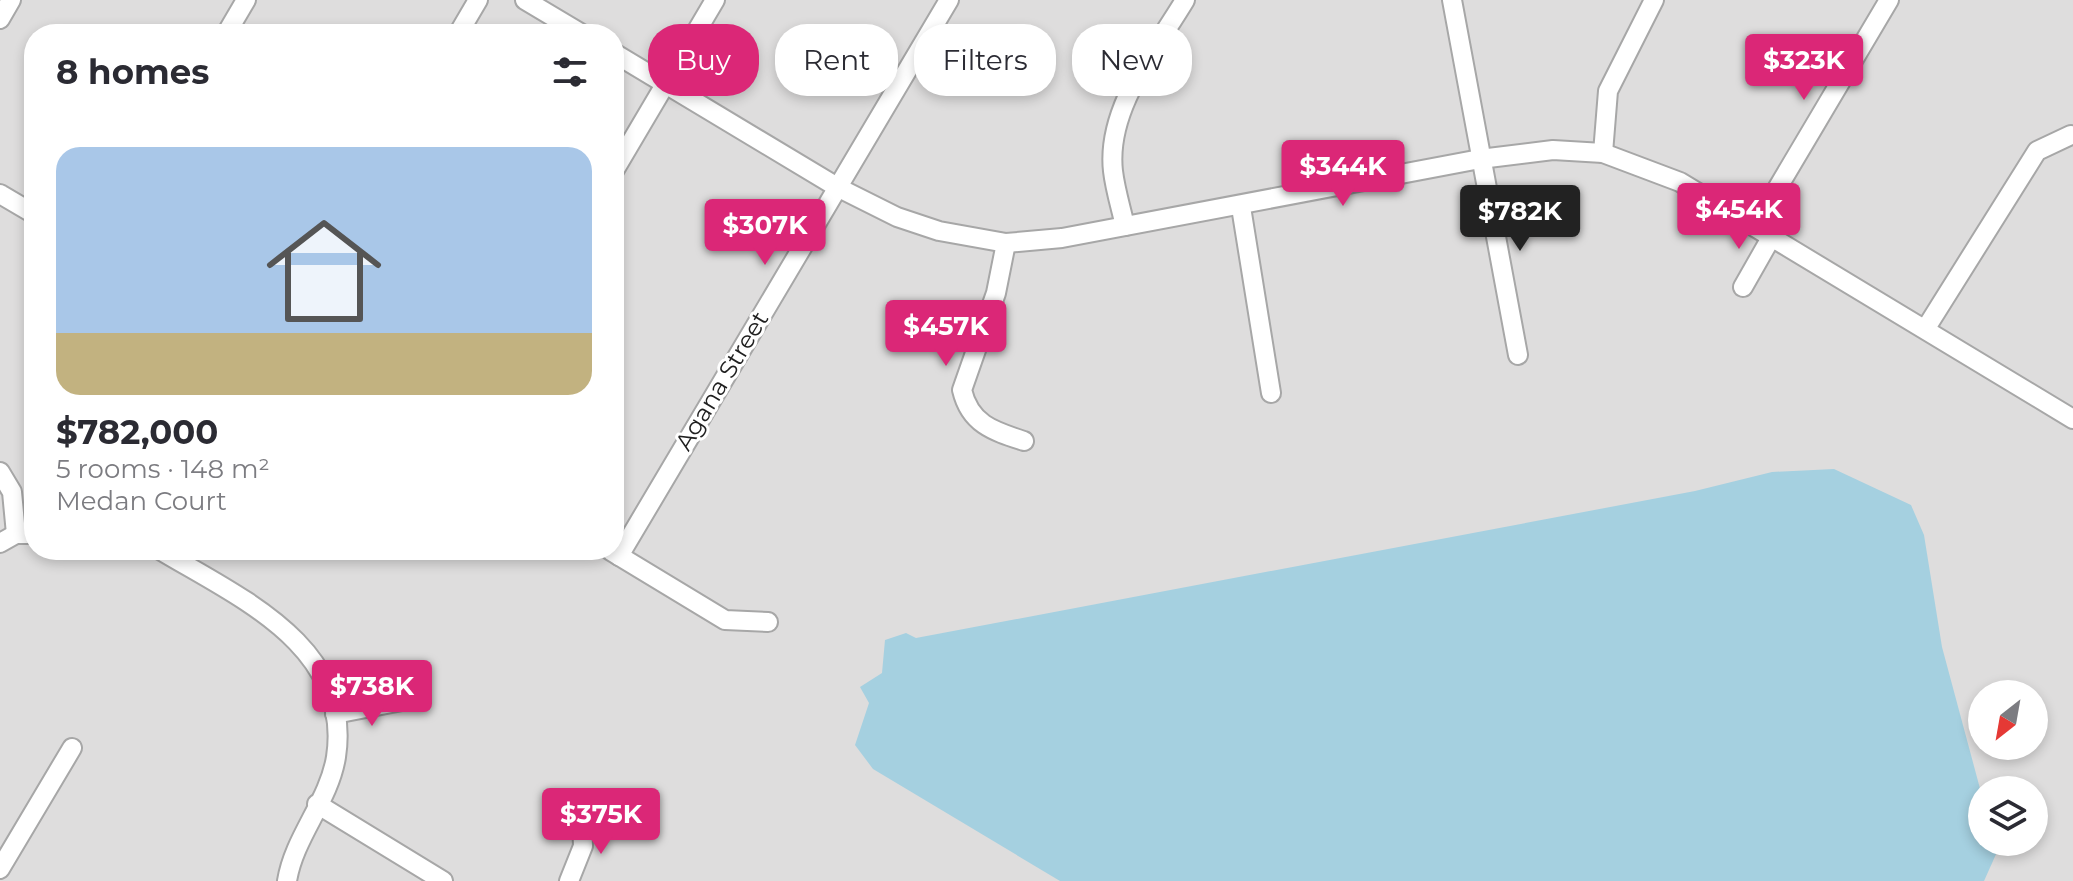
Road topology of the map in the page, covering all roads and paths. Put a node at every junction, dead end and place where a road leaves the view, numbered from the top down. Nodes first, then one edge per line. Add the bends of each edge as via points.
1 (11, 0) edge
2 (246, 0) edge
3 (478, 0) edge
4 (525, 0) edge
5 (715, 0) edge
6 (949, 0) edge
7 (1185, 0) edge
8 (1452, 0) edge
9 (1654, 0) edge
10 (1889, 0) edge
11 (0, 19) edge
12 (232, 24) edge
13 (464, 24) edge
14 (565, 24) edge
15 (701, 24) edge
16 (624, 59) edge
17 (648, 74) edge
18 (658, 96) edge
19 (685, 96) edge
20 (2071, 135) dead end
21 (1603, 153) junction
22 (624, 154) edge
23 (1480, 159) junction
24 (837, 187) junction
25 (0, 194) edge
26 (1241, 207) junction
27 (24, 208) edge
28 (1125, 226) junction
29 (1755, 226) junction
30 (1772, 236) junction
31 (1006, 243) junction
32 (1743, 287) dead end
33 (1926, 328) junction
34 (1518, 355) dead end
35 (1271, 393) dead end
36 (2073, 419) edge
37 (1024, 441) dead end
38 (0, 472) edge
39 (17, 537) edge
40 (624, 537) edge
41 (624, 559) edge
42 (177, 560) edge
43 (768, 622) dead end
44 (402, 701) dead end
45 (335, 714) junction
46 (72, 748) dead end
47 (317, 804) junction
48 (582, 822) dead end
49 (0, 869) edge
50 (287, 881) edge
51 (443, 881) edge
52 (569, 881) edge

1 - 11 street
2 - 12 street
3 - 13 street
4 - 14 street
5 - 15 street
6 - 24 street, Agana Street
7 - 28 street via 1127,97 1115,137 1112,169
8 - 23 street
9 - 21 street via 1608,91
10 - 29 street
16 - 17 street
18 - 22 street
19 - 24 street
20 - 33 street via 2037,151
21 - 23 street via 1553,150
21 - 29 street via 1680,182
23 - 26 street
23 - 34 street
24 - 31 street via 939,231
24 - 40 street, Agana Street
25 - 27 street
26 - 28 street
26 - 35 street
28 - 31 street
29 - 30 street
30 - 32 street
30 - 33 street
31 - 37 street via 996,293 962,390 974,419
33 - 36 street
38 - 39 street via 12,492
41 - 43 street via 725,620
42 - 45 street via 275,619 321,670
44 - 45 street
45 - 47 street via 336,758
46 - 49 street
47 - 50 street via 291,857
47 - 51 street
48 - 52 street via 583,846

